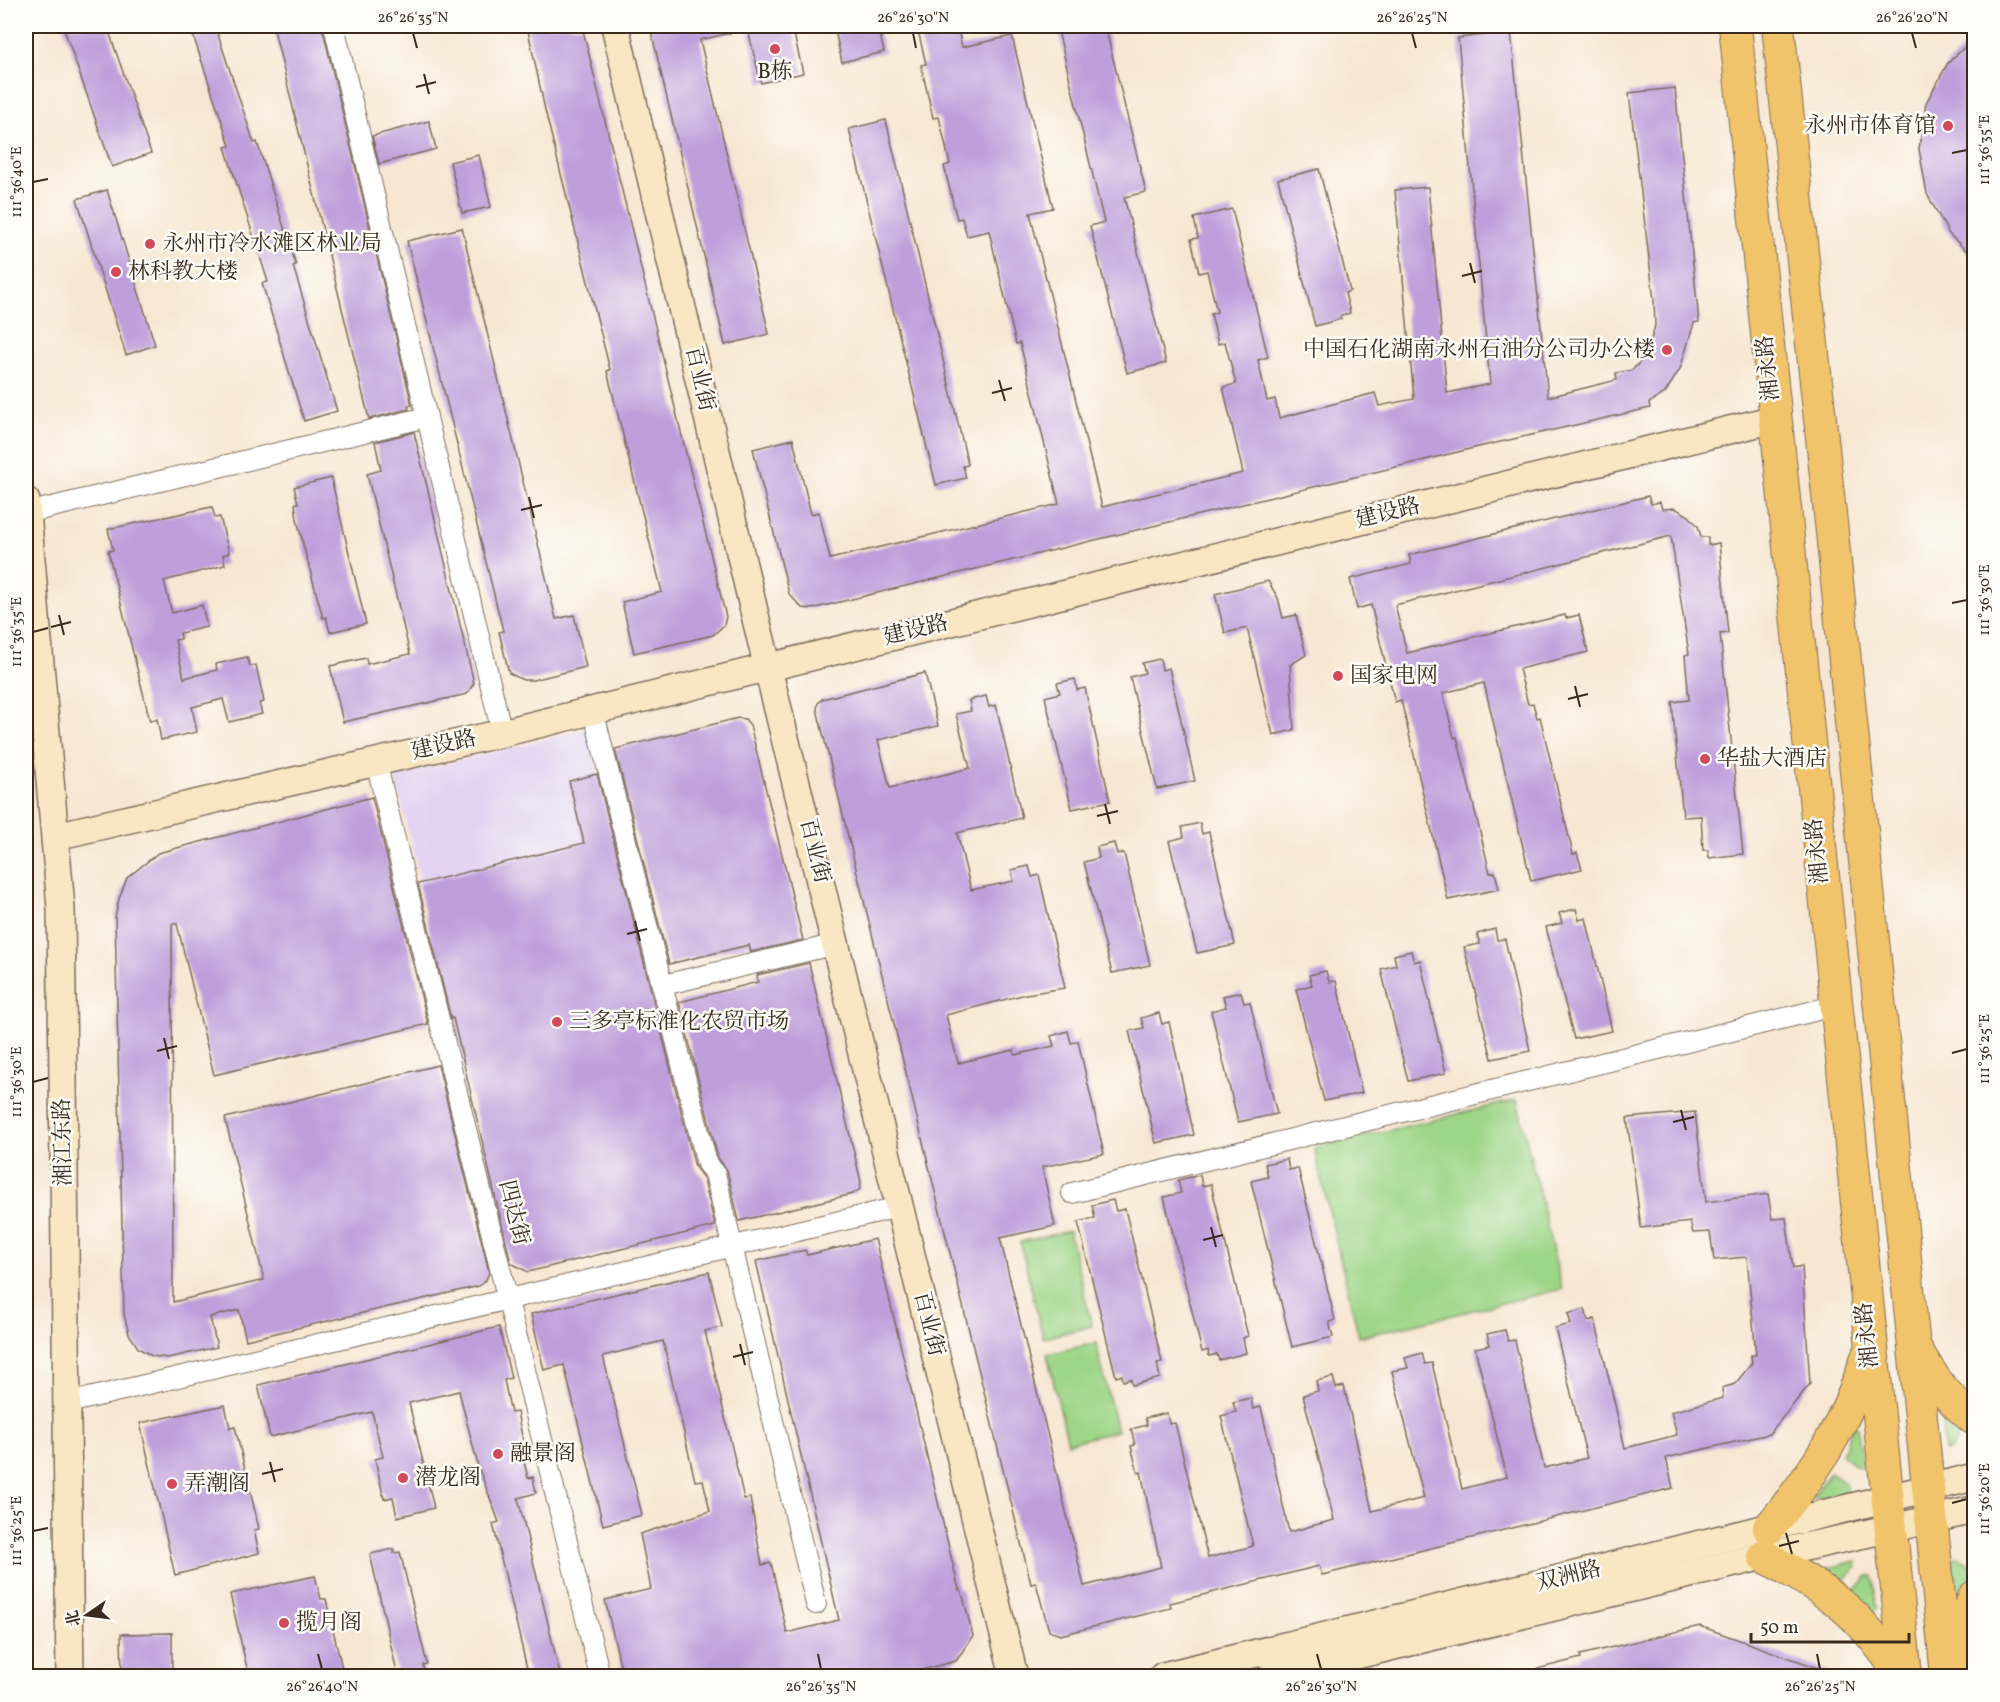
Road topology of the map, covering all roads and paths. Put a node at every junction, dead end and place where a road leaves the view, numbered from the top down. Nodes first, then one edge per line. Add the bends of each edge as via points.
1 (334, 26) edge
2 (615, 26) edge
3 (1735, 26) edge
4 (1778, 26) edge
5 (427, 417) junction
6 (1774, 419) junction
7 (26, 507) edge
8 (768, 668) junction
9 (593, 710) junction
10 (502, 733) junction
11 (376, 762) junction
12 (56, 836) junction
13 (837, 944) junction
14 (663, 985) junction
15 (1834, 1006) junction
16 (1072, 1193) dead end
17 (899, 1207) junction
18 (732, 1246) junction
19 (1907, 1288) junction
20 (1864, 1293) junction
21 (509, 1298) junction
22 (1913, 1344) junction
23 (1870, 1347) junction
24 (68, 1403) junction
25 (1974, 1419) edge
26 (1974, 1477) edge
27 (1927, 1490) junction
28 (1886, 1499) junction
29 (1974, 1510) edge
30 (1930, 1521) junction
31 (1889, 1530) junction
32 (1766, 1542) junction
33 (1974, 1597) edge
34 (816, 1604) dead end
35 (1947, 1675) edge
36 (70, 1677) edge
37 (600, 1677) edge
38 (1014, 1677) edge
39 (1163, 1677) edge
40 (1271, 1677) edge
41 (1900, 1677) edge
42 (1905, 1677) edge

1 - 5 street
2 - 8 street, 百业街
3 - 6 main road, 湘永路
4 - 19 main road, 湘永路
5 - 7 street
5 - 10 street
6 - 8 street, 建设路
6 - 15 main road, 湘永路
7 - 12 street, 湘江东路
8 - 9 street, 建设路
8 - 13 street, 百业街
9 - 10 street, 建设路
9 - 14 street
10 - 11 street, 建设路
11 - 12 street, 建设路
11 - 21 street, 四达街
12 - 24 street, 湘江东路 via 61,920
13 - 14 street
13 - 17 street, 百业街
14 - 18 street via 707,1164 714,1173
15 - 16 street
15 - 20 main road, 湘永路
17 - 18 street
17 - 38 street, 百业街
18 - 21 street
18 - 34 street
19 - 20 main road
19 - 22 main road, 湘永路
20 - 23 main road, 湘永路
21 - 24 street
21 - 37 street, 四达街
22 - 25 main road via 1933,1380
22 - 27 main road, 湘永路
23 - 28 main road, 湘永路
23 - 32 main road via 1854,1397 1824,1456
24 - 36 street, 湘江东路
26 - 27 street, 双洲路
27 - 28 street, 双洲路
27 - 30 main road, 湘永路
28 - 31 main road, 湘永路
28 - 32 street, 双洲路
29 - 30 street, 双洲路
30 - 31 street, 双洲路
30 - 35 main road, 湘永路
31 - 32 street, 双洲路
31 - 42 main road, 湘永路
32 - 39 street, 双洲路
32 - 40 street, 双洲路
32 - 41 main road via 1855,1615 1881,1645
33 - 35 main road

